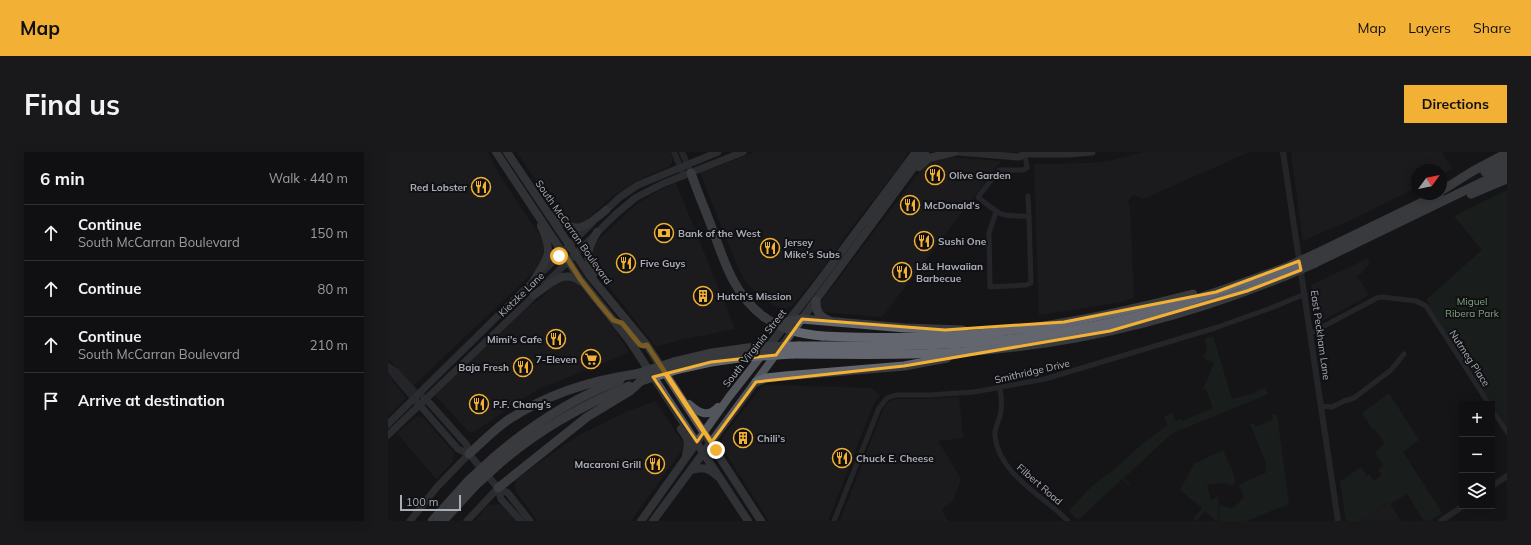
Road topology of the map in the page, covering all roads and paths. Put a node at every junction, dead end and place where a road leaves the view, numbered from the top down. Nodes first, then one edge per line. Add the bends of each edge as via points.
1 (496, 152) edge
2 (674, 152) edge
3 (682, 152) edge
4 (718, 152) edge
5 (743, 152) edge
6 (916, 152) edge
7 (925, 152) edge
8 (954, 152) edge
9 (958, 152) edge
10 (1092, 152) edge
11 (1283, 152) edge
12 (506, 153) edge
13 (1024, 153) edge
14 (1507, 153) edge
15 (910, 156) edge
16 (1507, 161) edge
17 (680, 167) junction
18 (1507, 170) edge
19 (687, 171) junction
20 (1507, 179) edge
21 (905, 180) junction
22 (1447, 188) edge
23 (1447, 190) edge
24 (1028, 196) dead end
25 (1430, 200) edge
26 (1431, 200) edge
27 (529, 202) junction
28 (1424, 206) junction
29 (544, 208) junction
30 (606, 210) junction
31 (996, 212) junction
32 (1029, 216) junction
33 (597, 232) junction
34 (848, 243) junction
35 (570, 245) junction
36 (854, 248) junction
37 (563, 252) junction
38 (575, 254) junction
39 (569, 261) junction
40 (1284, 272) junction
41 (534, 280) junction
42 (583, 283) junction
43 (596, 283) junction
44 (1216, 292) junction
45 (1305, 294) junction
46 (534, 295) junction
47 (816, 300) junction
48 (802, 319) junction
49 (613, 320) junction
50 (787, 322) junction
51 (1064, 322) junction
52 (839, 323) junction
53 (1311, 333) junction
54 (647, 345) junction
55 (985, 350) junction
56 (1404, 354) dead end
57 (388, 366) edge
58 (677, 366) junction
59 (639, 377) junction
60 (756, 382) junction
61 (738, 386) junction
62 (1000, 388) junction
63 (676, 390) junction
64 (416, 397) junction
65 (426, 399) junction
66 (669, 401) junction
67 (1487, 401) edge
68 (420, 405) junction
69 (1321, 406) junction
70 (1495, 414) edge
71 (388, 424) edge
72 (704, 432) junction
73 (1507, 432) edge
74 (388, 435) edge
75 (697, 442) junction
76 (711, 443) junction
77 (704, 453) junction
78 (469, 454) junction
79 (685, 458) junction
80 (691, 470) junction
81 (1507, 476) edge
82 (472, 483) junction
83 (724, 483) junction
84 (1495, 484) edge
85 (498, 488) junction
86 (1459, 509) edge
87 (410, 521) edge
88 (432, 521) edge
89 (443, 521) edge
90 (467, 521) edge
91 (521, 521) edge
92 (530, 521) edge
93 (641, 521) edge
94 (653, 521) edge
95 (748, 521) edge
96 (761, 521) edge
97 (834, 521) edge
98 (1068, 521) edge
99 (1338, 521) edge
100 (1441, 521) edge

1 - 27 main road, South McCarran Boulevard
2 - 17 street
3 - 19 street
4 - 19 main road, Kietzke Lane
5 - 19 main road, Kietzke Lane
6 - 15 main road, South Virginia Street
7 - 21 main road, South Virginia Street
8 - 21 main road via 929,158
9 - 13 main road via 1015,157
10 - 13 main road
11 - 45 street, East Peckham Lane
12 - 29 main road, South McCarran Boulevard
13 - 31 street via 1027,168 999,170 978,197
14 - 22 highway
15 - 34 main road, South Virginia Street
16 - 23 highway
17 - 19 main road, Kietzke Lane
17 - 30 main road, Kietzke Lane via 638,185
18 - 28 highway
19 - 33 main road, Kietzke Lane via 640,196
19 - 51 highway, bridge via 736,287 748,303 776,325 796,332 822,336 881,338 989,333
20 - 28 highway via 1476,192
21 - 36 main road, South Virginia Street
24 - 32 street
25 - 28 highway
26 - 28 highway
27 - 37 main road, South McCarran Boulevard
27 - 41 main road via 547,240 548,252
28 - 40 highway, bridge
29 - 30 main road via 565,224 576,228 593,221
29 - 35 main road, South McCarran Boulevard
30 - 35 main road, Kietzke Lane
31 - 32 street via 1008,217
31 - 32 street via 989,233 990,288 1031,283
33 - 38 main road, Kietzke Lane
33 - 43 main road via 587,254
34 - 36 main road
34 - 50 main road, South Virginia Street
35 - 37 main road, Kietzke Lane
35 - 38 main road, South McCarran Boulevard
36 - 47 main road, South Virginia Street
37 - 39 main road, South McCarran Boulevard
37 - 41 main road, Kietzke Lane
38 - 39 main road, Kietzke Lane
38 - 43 main road, South McCarran Boulevard
39 - 42 main road, South McCarran Boulevard
39 - 46 main road, Kietzke Lane
40 - 44 highway
40 - 55 highway via 1210,304 1132,326 1052,342
41 - 64 main road, Kietzke Lane
42 - 46 main road via 571,276 560,277
42 - 49 main road, South McCarran Boulevard
43 - 54 main road, South McCarran Boulevard
44 - 51 highway via 1194,294 1123,312
44 - 58 highway, bridge via 1142,315 1027,337 938,345 755,347 712,353
45 - 53 street, East Peckham Lane
45 - 62 street, Smithridge Drive via 1215,328 1068,373
46 - 65 main road, Kietzke Lane
47 - 48 main road, South Virginia Street
47 - 52 highway via 819,315
48 - 50 highway
48 - 52 highway
48 - 60 main road, South Virginia Street
49 - 54 main road via 622,323 640,345
49 - 66 main road, South McCarran Boulevard
50 - 61 main road, South Virginia Street
51 - 52 highway via 956,330
53 - 67 street, Nutmeg Place via 1377,298 1420,302 1426,306
53 - 69 street, East Peckham Lane
54 - 63 main road, South McCarran Boulevard
55 - 58 highway, bridge via 919,354 792,354
55 - 60 highway via 904,366 766,378
56 - 69 street via 1391,370 1354,398 1332,407
57 - 64 street via 396,371
58 - 59 highway, bridge
59 - 78 highway via 599,381 540,402 508,420
59 - 82 highway, bridge via 570,414 495,461
59 - 85 highway via 630,391 587,417
60 - 76 main road, South Virginia Street
61 - 63 main road via 715,410 706,414 694,409
61 - 72 main road, South Virginia Street
62 - 97 street, Smithridge Drive via 954,394 896,395 887,398 879,408
62 - 98 street, Filbert Road via 1002,409 995,436 1004,462 1012,473
63 - 72 main road, South McCarran Boulevard
64 - 65 main road
64 - 68 main road
64 - 71 main road, Kietzke Lane
65 - 68 main road, Kietzke Lane
65 - 78 main road via 466,444
66 - 75 main road, South McCarran Boulevard
66 - 79 main road via 677,423 687,438
68 - 74 main road, Kietzke Lane
68 - 78 main road via 458,450
69 - 99 street, East Peckham Lane
70 - 73 street
72 - 75 main road, South Virginia Street
72 - 76 main road, South McCarran Boulevard
75 - 77 main road, South McCarran Boulevard
75 - 79 main road, South Virginia Street
76 - 77 main road, South Virginia Street
76 - 96 main road, South McCarran Boulevard
77 - 80 main road, South Virginia Street
77 - 83 main road, South McCarran Boulevard
78 - 85 main road
78 - 87 main road
79 - 93 main road, South Virginia Street
80 - 83 main road via 707,468
80 - 94 main road, South Virginia Street
81 - 84 street
82 - 88 highway
82 - 89 highway
83 - 95 main road, South McCarran Boulevard
85 - 90 main road
85 - 91 main road via 501,499
85 - 92 main road via 508,493
86 - 100 street

